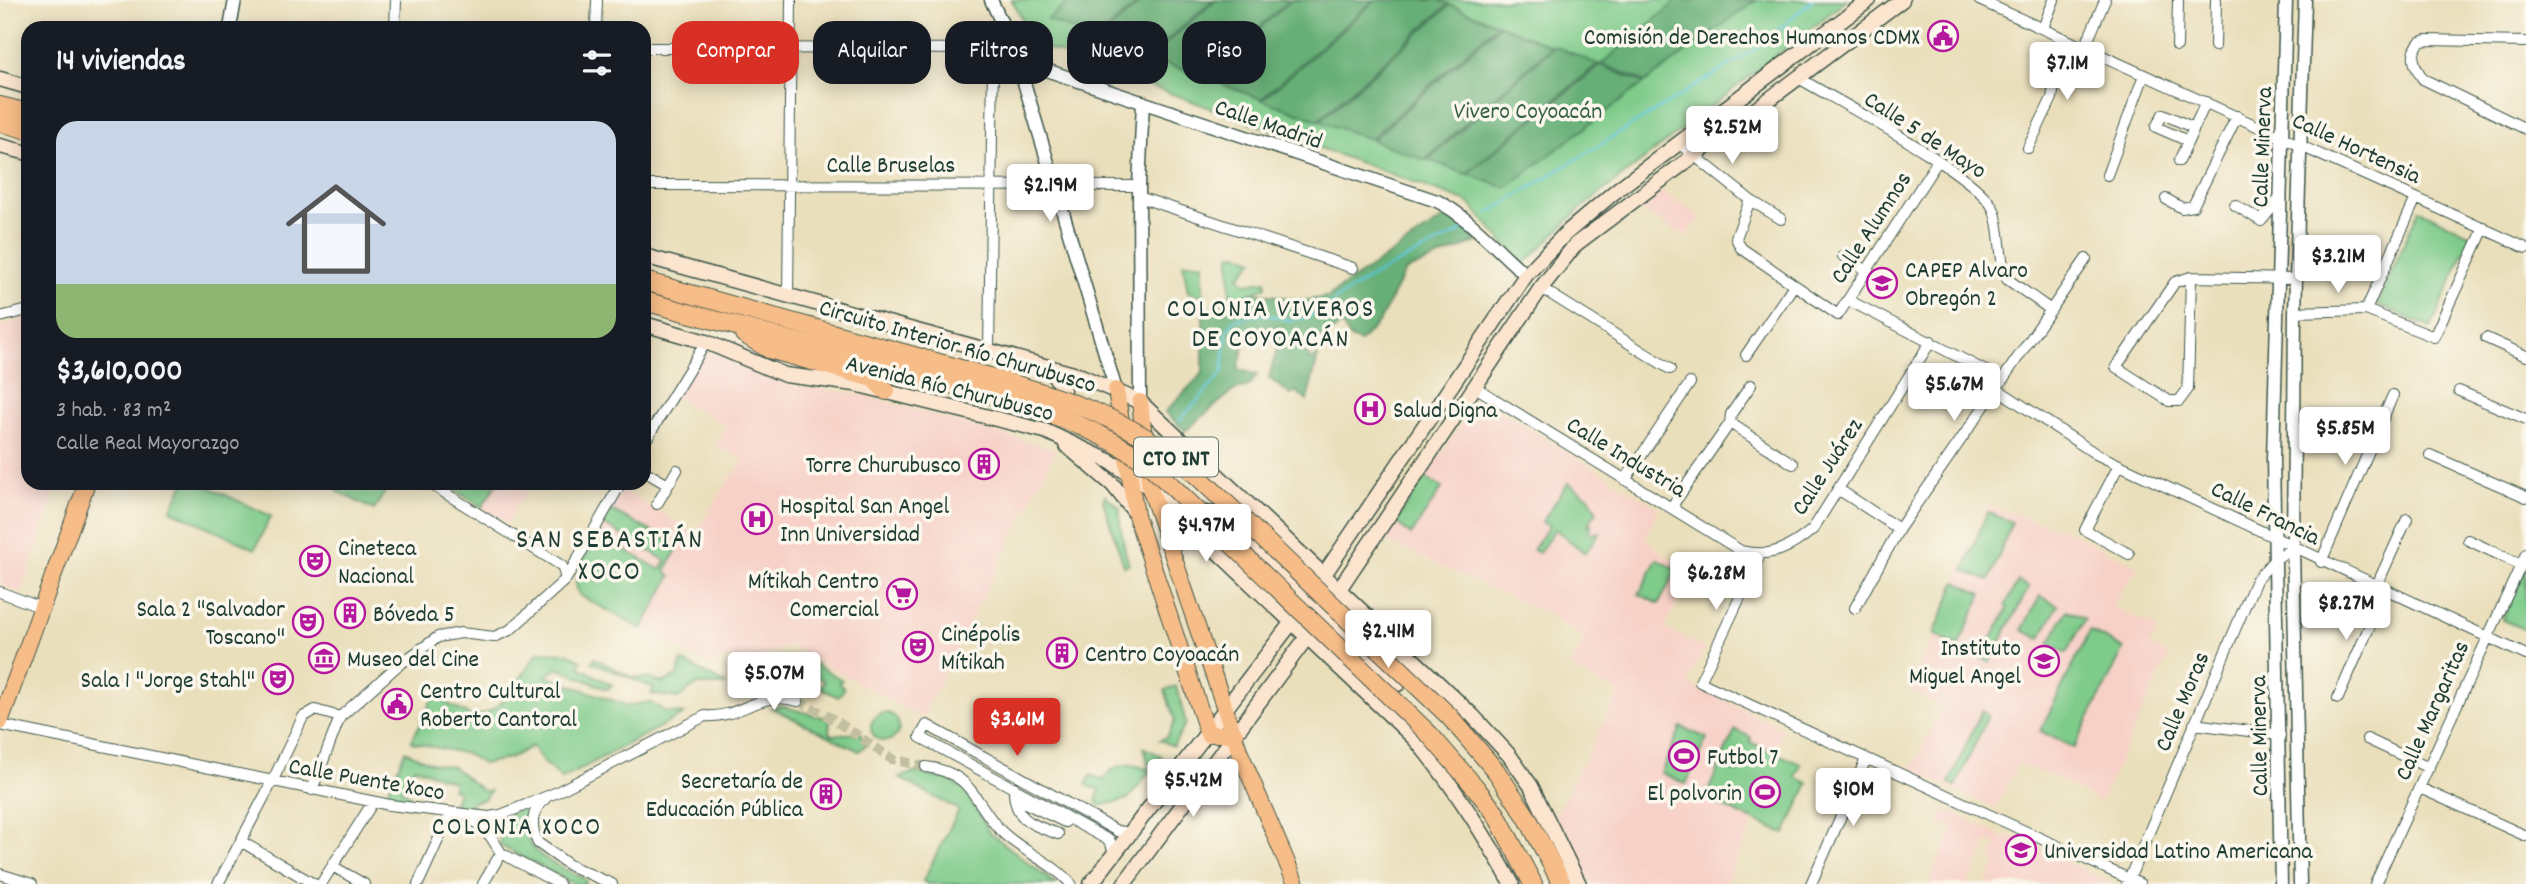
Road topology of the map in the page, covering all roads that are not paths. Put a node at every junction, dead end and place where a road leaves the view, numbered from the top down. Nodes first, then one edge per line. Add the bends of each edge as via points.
1 (235, 0) edge
2 (396, 0) edge
3 (597, 0) edge
4 (791, 0) edge
5 (991, 0) edge
6 (1869, 0) edge
7 (1902, 0) edge
8 (1979, 0) edge
9 (2054, 0) edge
10 (2105, 0) edge
11 (2178, 0) edge
12 (2216, 0) edge
13 (2286, 0) edge
14 (2305, 0) edge
15 (231, 21) edge
16 (396, 21) edge
17 (596, 21) edge
18 (791, 21) edge
19 (1001, 21) edge
20 (2042, 28) junction
21 (2070, 41) junction
22 (2526, 42) edge
23 (2177, 46) dead end
24 (2215, 46) dead end
25 (651, 47) edge
26 (672, 47) edge
27 (2085, 47) junction
28 (799, 48) edge
29 (945, 49) edge
30 (1053, 72) edge
31 (2144, 75) junction
32 (1797, 78) junction
33 (0, 79) edge
34 (791, 84) edge
35 (993, 84) edge
36 (1025, 84) edge
37 (21, 85) edge
38 (1143, 102) junction
39 (2206, 102) junction
40 (0, 106) edge
41 (21, 111) edge
42 (2237, 116) junction
43 (0, 122) edge
44 (21, 128) edge
45 (2194, 128) junction
46 (1701, 129) junction
47 (2526, 130) edge
48 (2283, 136) junction
49 (2188, 141) junction
50 (1714, 142) junction
51 (1680, 144) junction
52 (2300, 144) junction
53 (0, 146) edge
54 (2028, 148) dead end
55 (21, 151) edge
56 (1695, 156) junction
57 (2179, 161) dead end
58 (1937, 162) junction
59 (2107, 175) dead end
60 (992, 184) junction
61 (1056, 184) junction
62 (651, 185) edge
63 (791, 185) junction
64 (1139, 191) junction
65 (2280, 198) junction
66 (2416, 198) junction
67 (2166, 199) dead end
68 (1750, 200) junction
69 (2235, 205) dead end
70 (1781, 219) dead end
71 (2482, 232) junction
72 (2526, 248) edge
73 (1843, 256) dead end
74 (651, 258) edge
75 (2086, 259) dead end
76 (1353, 268) dead end
77 (1867, 271) junction
78 (1526, 275) junction
79 (2191, 277) junction
80 (2278, 279) junction
81 (2296, 279) junction
82 (651, 283) edge
83 (1794, 285) junction
84 (1541, 288) junction
85 (788, 297) junction
86 (1848, 300) junction
87 (651, 303) edge
88 (2051, 310) junction
89 (2366, 310) junction
90 (21, 312) edge
91 (2295, 312) junction
92 (0, 317) edge
93 (726, 323) junction
94 (651, 326) edge
95 (2486, 338) dead end
96 (1931, 341) junction
97 (706, 342) junction
98 (989, 351) junction
99 (1746, 355) dead end
100 (2526, 356) edge
101 (1050, 368) junction
102 (1670, 369) dead end
103 (2003, 380) junction
104 (1690, 383) dead end
105 (1751, 385) dead end
106 (990, 386) junction
107 (1475, 387) junction
108 (1997, 389) junction
109 (1116, 390) junction
110 (887, 391) junction
111 (2459, 391) dead end
112 (2393, 395) dead end
113 (1140, 402) junction
114 (2526, 419) edge
115 (1730, 424) junction
116 (651, 432) edge
117 (1048, 432) junction
118 (2430, 455) dead end
119 (1793, 464) dead end
120 (2119, 465) junction
121 (677, 470) dead end
122 (1129, 472) junction
123 (651, 475) edge
124 (1625, 480) junction
125 (668, 485) junction
126 (1150, 488) junction
127 (1838, 489) junction
128 (84, 490) edge
129 (440, 490) edge
130 (617, 490) edge
131 (2526, 497) edge
132 (657, 504) dead end
133 (1675, 508) junction
134 (1136, 515) junction
135 (1183, 519) junction
136 (2407, 519) dead end
137 (1899, 529) junction
138 (2274, 537) junction
139 (2468, 540) dead end
140 (2293, 548) junction
141 (2129, 554) dead end
142 (2526, 554) edge
143 (1760, 555) junction
144 (2275, 559) junction
145 (2321, 562) junction
146 (2521, 565) junction
147 (1325, 576) junction
148 (566, 579) junction
149 (2380, 589) junction
150 (0, 592) edge
151 (1316, 606) junction
152 (42, 608) junction
153 (1855, 608) dead end
154 (1307, 636) junction
155 (2487, 638) junction
156 (2526, 655) edge
157 (1432, 677) junction
158 (1398, 684) junction
159 (2339, 698) dead end
160 (798, 701) tunnel mouth
161 (1227, 711) junction
162 (1390, 714) junction
163 (340, 717) junction
164 (0, 724) edge
165 (2193, 724) junction
166 (1208, 734) junction
167 (1235, 734) junction
168 (2280, 735) junction
169 (2367, 739) dead end
170 (1867, 759) junction
171 (926, 767) tunnel mouth
172 (2429, 768) junction
173 (272, 782) junction
174 (2420, 788) junction
175 (312, 790) junction
176 (1014, 790) junction
177 (555, 793) junction
178 (373, 802) junction
179 (450, 814) junction
180 (1068, 814) junction
181 (469, 816) junction
182 (494, 817) junction
183 (1133, 833) junction
184 (1058, 834) dead end
185 (2526, 836) edge
186 (491, 837) junction
187 (242, 842) junction
188 (501, 852) junction
189 (1115, 856) junction
190 (334, 867) junction
191 (0, 874) edge
192 (2128, 881) edge
193 (32, 884) edge
194 (218, 884) edge
195 (314, 884) edge
196 (321, 884) edge
197 (364, 884) edge
198 (418, 884) edge
199 (483, 884) edge
200 (559, 884) edge
201 (612, 884) edge
202 (1071, 884) edge
203 (1091, 884) edge
204 (1124, 884) edge
205 (1296, 884) edge
206 (1512, 884) edge
207 (1533, 884) edge
208 (1562, 884) edge
209 (1578, 884) edge
210 (1811, 884) edge
211 (2140, 884) edge
212 (2281, 884) edge
213 (2300, 884) edge
214 (2375, 884) edge

1 - 15 street
2 - 16 street
3 - 17 street
4 - 18 street
5 - 19 street
6 - 46 main road
7 - 32 main road
8 - 20 street, Calle Hortensia
9 - 20 street
10 - 27 street
11 - 23 street
12 - 24 street
13 - 48 street, Calle Minerva
14 - 52 street, Calle Minerva
20 - 21 street, Calle Hortensia
21 - 27 street, Calle Hortensia
21 - 54 street via 2057,68 2052,98
22 - 47 street via 2426,40 2416,47 2413,60 2423,79 2437,88
25 - 26 street
27 - 31 street, Calle Hortensia
28 - 29 street
30 - 38 street, Calle Madrid
31 - 39 street, Calle Hortensia
31 - 59 street
32 - 50 main road
32 - 58 street, Calle 5 de Mayo
33 - 37 main road
34 - 63 street
35 - 60 street
36 - 61 street
38 - 64 street
38 - 78 street, Calle Madrid via 1456,210
39 - 42 street, Calle Hortensia
39 - 45 street
40 - 41 highway
42 - 48 street, Calle Hortensia
42 - 67 street via 2193,206 2182,208
43 - 44 highway
45 - 49 street
45 - 49 street via 2163,114 2156,127
46 - 50 main road
46 - 51 main road
48 - 52 street, Calle Hortensia
48 - 65 street, Calle Minerva
49 - 57 street
50 - 56 main road
51 - 56 street
51 - 78 main road via 1564,234
52 - 66 street, Calle Hortensia
52 - 81 street, Calle Minerva
53 - 55 main road
56 - 68 street
56 - 84 main road via 1576,244
58 - 77 street, Calle Alumnos
58 - 88 street, Calle 5 de Mayo via 1981,193 1993,209 2007,279
60 - 61 street, Calle Bruselas
60 - 63 street, Calle Bruselas
60 - 98 street
61 - 64 street, Calle Bruselas
61 - 109 street
62 - 63 street, Calle Bruselas
63 - 85 street
64 - 76 street, Calle Bruselas via 1163,204
64 - 113 street
65 - 69 street via 2261,222
65 - 80 street, Calle Minerva
66 - 71 street, Calle Hortensia
66 - 89 street
68 - 70 street
68 - 83 street via 1737,243
71 - 72 street, Calle Hortensia
71 - 89 street via 2434,337
73 - 77 street
74 - 85 main road, Avenida Río Churubusco / CTO INT
75 - 88 street
77 - 86 street, Calle Alumnos
78 - 147 main road
79 - 79 street via 2175,282 2116,367 2169,401 2179,401 2188,389
79 - 80 street
80 - 81 street
80 - 138 street, Calle Minerva
81 - 91 street, Calle Minerva
82 - 106 highway, Circuito Interior Río Churubusco / CTO INT
83 - 86 street, Calle Alumnos via 1838,315
83 - 99 street
84 - 102 street
84 - 107 main road
85 - 98 main road, Avenida Río Churubusco / CTO INT
86 - 96 street
87 - 93 highway, Circuito Interior Río Churubusco / CTO INT
88 - 103 street
89 - 91 street
90 - 92 street
91 - 140 street, Calle Minerva
93 - 106 highway, Circuito Interior Río Churubusco / CTO INT
93 - 110 highway via 769,349 873,378
94 - 97 main road, Avenida Río Churubusco / CTO INT
95 - 100 street
96 - 103 street
96 - 127 street, Calle Juárez
97 - 110 main road, Avenida Río Churubusco / CTO INT via 785,375
97 - 116 street
98 - 101 main road, Avenida Río Churubusco / CTO INT
101 - 109 main road, Avenida Río Churubusco / CTO INT
101 - 117 main road via 1061,382 1064,398
103 - 108 street
104 - 124 street
105 - 115 street via 1731,414
106 - 151 highway, Circuito Interior Río Churubusco / CTO INT, bridge via 1079,423 1136,455
106 - 151 highway, Circuito Interior Río Churubusco / CTO INT, bridge via 1083,405 1146,436 1209,484
107 - 124 street, Calle Industria
107 - 151 main road
108 - 120 street, Calle Francia
108 - 137 street
109 - 113 main road, Avenida Río Churubusco / CTO INT
109 - 122 main road
110 - 117 main road, Avenida Río Churubusco / CTO INT
111 - 114 street
112 - 145 street
113 - 126 main road
113 - 147 main road, Avenida Río Churubusco / CTO INT
115 - 119 street
115 - 133 street via 1681,491
117 - 122 main road, Avenida Río Churubusco / CTO INT
117 - 134 main road via 1113,485
118 - 131 street
120 - 138 street, Calle Francia
120 - 141 street via 2085,530
121 - 125 street
122 - 126 main road, Avenida Río Churubusco / CTO INT
122 - 134 main road
123 - 125 street
124 - 133 street, Calle Industria
125 - 132 street
126 - 135 main road, Avenida Río Churubusco / CTO INT
126 - 161 main road
127 - 137 street
127 - 143 street, Calle Juárez via 1813,529 1787,548
128 - 152 main road
129 - 148 street via 562,566
130 - 148 street
133 - 143 street, Calle Industria via 1741,551
134 - 166 main road
135 - 151 main road, Avenida Río Churubusco / CTO INT
135 - 151 main road via 1201,512 1226,520
136 - 149 street
137 - 153 street
138 - 140 street, Calle Francia
138 - 144 street, Calle Minerva
139 - 146 street
140 - 144 street, Calle Moras
140 - 145 street, Calle Francia
140 - 213 street, Calle Minerva
142 - 146 street, Calle Margaritas
143 - 170 street via 1700,682
144 - 165 street, Calle Moras via 2256,580
144 - 168 street, Calle Minerva
145 - 149 street, Calle Francia
146 - 155 street, Calle Margaritas
147 - 151 main road
147 - 151 main road, CTO INT
148 - 163 street via 505,634 438,637
149 - 155 street, Calle Francia
149 - 159 street
150 - 152 street
151 - 154 main road
151 - 154 main road, Avenida Río Churubusco / CTO INT
151 - 157 main road, CTO INT
151 - 158 main road
151 - 161 main road
151 - 207 highway, CTO INT, bridge via 1475,787 1496,814
151 - 208 highway, CTO INT, bridge via 1449,716 1496,771 1527,817
152 - 164 main road
154 - 162 main road, CTO INT
154 - 167 main road
155 - 156 street, Calle Francia
155 - 172 street, Calle Margaritas
157 - 158 main road via 1412,676
157 - 209 main road, CTO INT via 1509,755 1531,786
158 - 162 main road via 1390,699
160 - 177 street, Calle Puente Xoco via 774,697 728,714 705,716
161 - 166 main road
161 - 167 main road
162 - 206 main road, CTO INT via 1446,776
163 - 173 street via 315,710 305,714
163 - 175 street
164 - 173 street, Calle Puente Xoco
165 - 168 street
165 - 192 street, Calle Moras
166 - 167 main road
166 - 183 main road
167 - 204 main road
167 - 205 main road
168 - 212 street, Calle Minerva
169 - 172 street
170 - 192 street
170 - 210 street
171 - 202 street via 964,781 1002,832
172 - 174 street, Calle Margaritas
173 - 175 street, Calle Puente Xoco
173 - 187 street
174 - 185 street
174 - 214 street, Calle Margaritas
175 - 178 street, Calle Puente Xoco
176 - 180 street
176 - 180 street via 920,737 927,725
176 - 184 street via 1014,804 1024,819
177 - 182 street, Calle Puente Xoco
177 - 201 street via 540,803 534,814 538,843 569,865
178 - 179 street, Calle Puente Xoco
178 - 190 street
179 - 181 street, Calle Puente Xoco
179 - 198 street
180 - 183 street
180 - 189 street via 1110,841
181 - 182 street, Calle Puente Xoco
181 - 186 street
182 - 186 street
183 - 189 main road
186 - 188 street
187 - 194 street
187 - 195 street
188 - 199 street
188 - 200 street
189 - 203 main road
190 - 196 street
190 - 197 street
191 - 193 street
192 - 211 street

